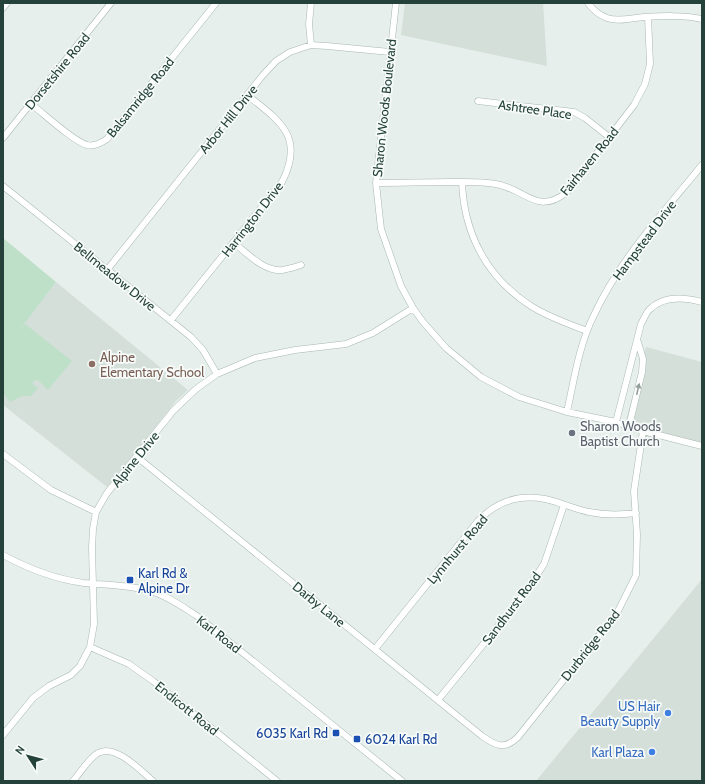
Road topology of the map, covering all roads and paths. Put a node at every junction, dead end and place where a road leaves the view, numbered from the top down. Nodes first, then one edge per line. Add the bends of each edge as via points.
1 (7, 3) edge
2 (111, 3) edge
3 (216, 3) edge
4 (311, 3) edge
5 (396, 3) edge
6 (588, 3) edge
7 (3, 8) edge
8 (648, 17) junction
9 (702, 19) edge
10 (311, 45) junction
11 (390, 52) junction
12 (247, 95) junction
13 (478, 101) dead end
14 (31, 104) junction
15 (609, 137) junction
16 (3, 138) edge
17 (702, 165) edge
18 (462, 182) junction
19 (376, 183) junction
20 (3, 186) edge
21 (234, 243) junction
22 (301, 265) dead end
23 (107, 270) junction
24 (702, 302) edge
25 (413, 308) junction
26 (171, 320) junction
27 (587, 331) junction
28 (638, 340) junction
29 (217, 374) junction
30 (567, 412) junction
31 (616, 422) junction
32 (628, 426) junction
33 (643, 431) junction
34 (702, 446) edge
35 (3, 454) edge
36 (137, 457) junction
37 (564, 505) junction
38 (96, 512) junction
39 (636, 513) junction
40 (3, 555) edge
41 (93, 584) junction
42 (90, 647) junction
43 (375, 649) junction
44 (438, 700) junction
45 (3, 735) edge
46 (504, 745) joint
47 (73, 781) edge
48 (153, 781) edge
49 (277, 781) edge
50 (402, 781) edge

1 - 7 street
2 - 14 street, Dorsetshire Road
3 - 14 street, Balsamridge Road via 107,139 98,145 88,146 78,141
4 - 10 street
5 - 11 street, Sharon Woods Boulevard
6 - 8 street via 596,13 608,18 620,20
8 - 9 street
8 - 15 street, Fairhaven Road via 650,64 645,84 634,105
10 - 11 street, Arbor Hill Drive
10 - 12 street, Arbor Hill Drive via 290,52 276,61
11 - 19 street, Sharon Woods Boulevard
12 - 21 street, Harrington Drive via 281,123 288,136 291,152 282,182
12 - 23 street, Arbor Hill Drive
13 - 15 street, Ashtree Place via 574,112 586,118
14 - 16 street, Dorsetshire Road
15 - 18 street, Fairhaven Road via 558,200 538,202 518,191 497,184
17 - 27 street, Hampstead Drive via 621,266
18 - 19 street, Fairhaven Road
18 - 27 street via 468,223 489,267 507,288 532,307
19 - 25 street, Sharon Woods Boulevard via 381,229 401,286
20 - 23 street, Bellmeadow Drive
21 - 22 street via 268,267 281,270
21 - 26 street, Harrington Drive
23 - 26 street, Bellmeadow Drive
24 - 28 street via 680,298 659,302 648,311 641,324
25 - 29 street, Alpine Drive via 373,333 346,344 254,358
25 - 30 street, Sharon Woods Boulevard via 446,348 481,377 519,397
26 - 29 street, Bellmeadow Drive via 199,346
27 - 30 street, Hampstead Drive
28 - 31 street
32 -> 28 street via 642,372 643,359
29 - 36 street, Alpine Drive via 196,389 173,411
30 - 31 street, Sharon Woods Boulevard
31 - 32 street, Sharon Woods Boulevard
32 - 33 street, Sharon Woods Boulevard
33 - 34 street, Sharon Woods Boulevard
33 - 39 street, Durbridge Road via 634,491
35 - 38 street via 51,490
36 - 38 street, Alpine Drive via 103,499
36 - 43 street, Darby Lane
37 - 39 street, Lynnhurst Road via 590,512
37 - 43 street, Lynnhurst Road via 544,499 520,498 507,500 486,512
37 - 44 street, Sandhurst Road via 544,564 525,593
38 - 41 street, Alpine Drive via 93,530
39 - 46 street, Durbridge Road via 636,575 618,613 518,737
40 - 41 street, Karl Road via 43,575
41 - 42 street, Alpine Drive via 94,624
41 - 50 street, Karl Road via 126,586 152,592 174,601
42 - 45 street, Alpine Drive via 80,666 71,675 33,698
42 - 49 street, Endicott Road via 129,664 153,681
43 - 44 street, Darby Lane
44 - 46 street, Darby Lane via 490,742
47 - 48 street via 93,757 99,752 107,751 119,754

